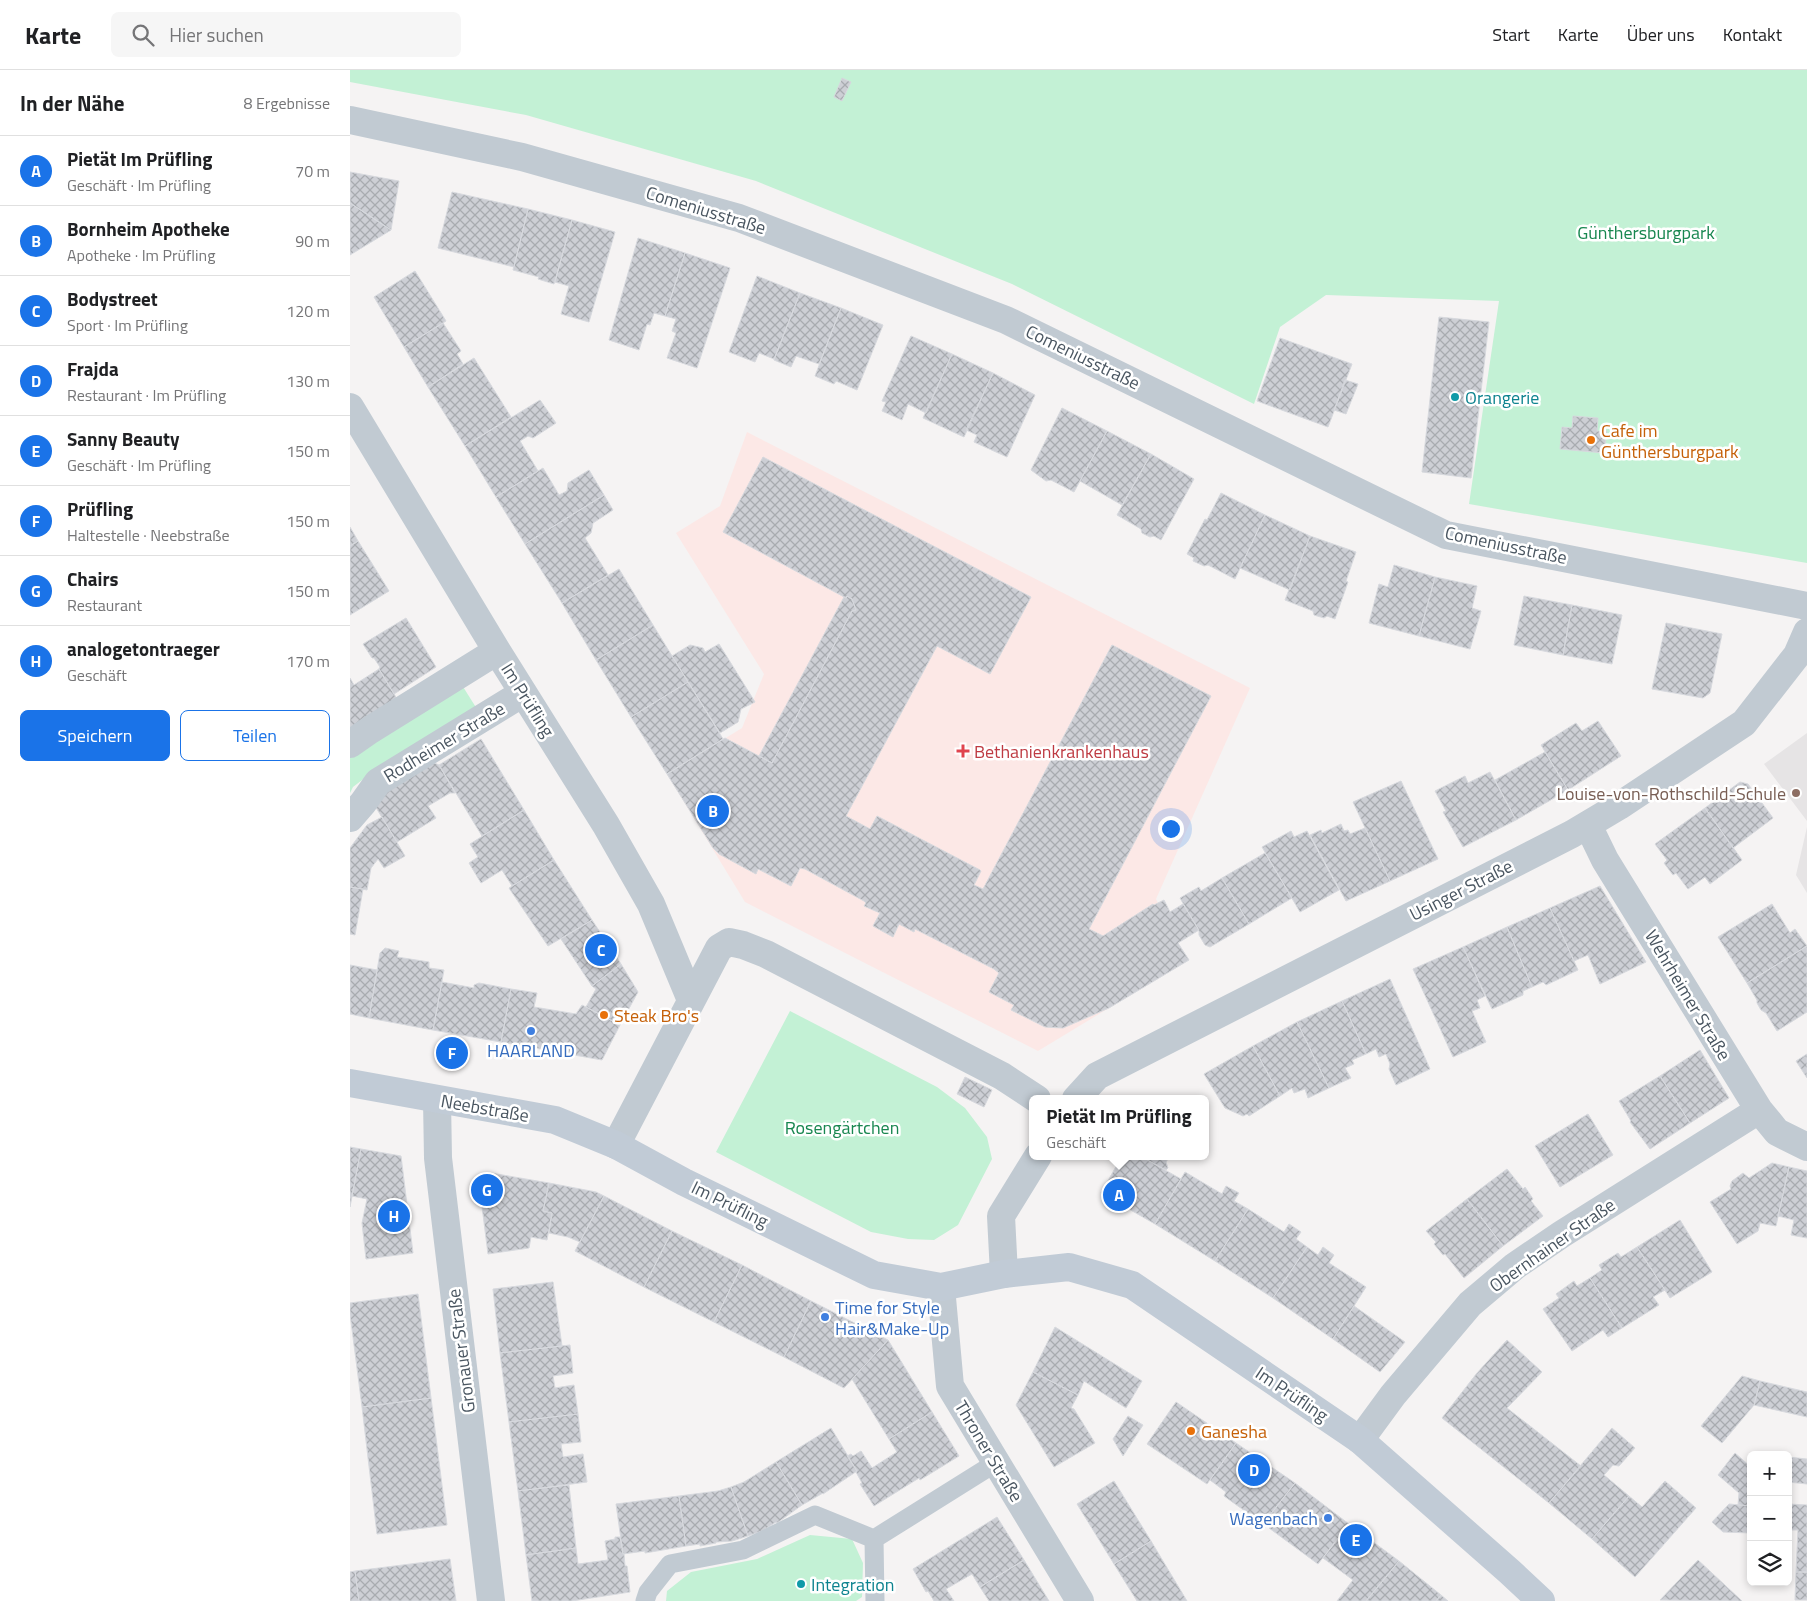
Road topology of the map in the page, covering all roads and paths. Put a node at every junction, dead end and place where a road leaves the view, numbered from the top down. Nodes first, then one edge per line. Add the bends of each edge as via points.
1 (350, 120) edge
2 (350, 407) edge
3 (1807, 606) edge
4 (1807, 632) edge
5 (497, 651) junction
6 (524, 693) junction
7 (350, 744) edge
8 (350, 818) edge
9 (1588, 825) junction
10 (691, 1000) junction
11 (350, 1083) edge
12 (1031, 1095) edge
13 (1080, 1095) edge
14 (437, 1100) junction
15 (1758, 1110) junction
16 (616, 1145) junction
17 (1807, 1147) edge
18 (1036, 1160) edge
19 (1004, 1274) junction
20 (941, 1286) junction
21 (1360, 1440) junction
22 (997, 1462) junction
23 (874, 1539) junction
24 (490, 1601) edge
25 (645, 1601) edge
26 (874, 1601) edge
27 (1080, 1601) edge
28 (1541, 1601) edge

1 - 3 street, Comeniusstraße via 522,157 749,221 1006,320 1446,534
2 - 5 street, Im Prüfling
4 - 9 street, Usinger Straße via 1797,655 1744,723
5 - 6 street, Im Prüfling
5 - 7 street
6 - 8 street, Rodheimer Straße via 378,782
6 - 10 street, Im Prüfling via 651,904
9 - 13 street, Usinger Straße via 1097,1076
9 - 15 street, Wehrheimer Straße via 1605,860
10 - 12 street via 719,948 729,942 743,945 1002,1076
10 - 16 street
11 - 14 main road, Neebstraße
14 - 16 main road, Neebstraße via 555,1120
14 - 24 street, Gronauer Straße via 438,1158
15 - 17 street, Wehrheimer Straße via 1777,1132
15 - 21 street, Obernhainer Straße via 1515,1266 1470,1304
16 - 20 main road, Im Prüfling via 874,1275
18 - 19 street via 1001,1216
19 - 20 main road, Im Prüfling
19 - 21 main road, Im Prüfling via 1069,1267 1132,1285
20 - 22 street, Throner Straße via 950,1386
21 - 28 main road, Im Prüfling
22 - 23 lane
22 - 27 street, Throner Straße
23 - 25 lane via 815,1515 743,1550 670,1564 648,1592
23 - 26 lane

